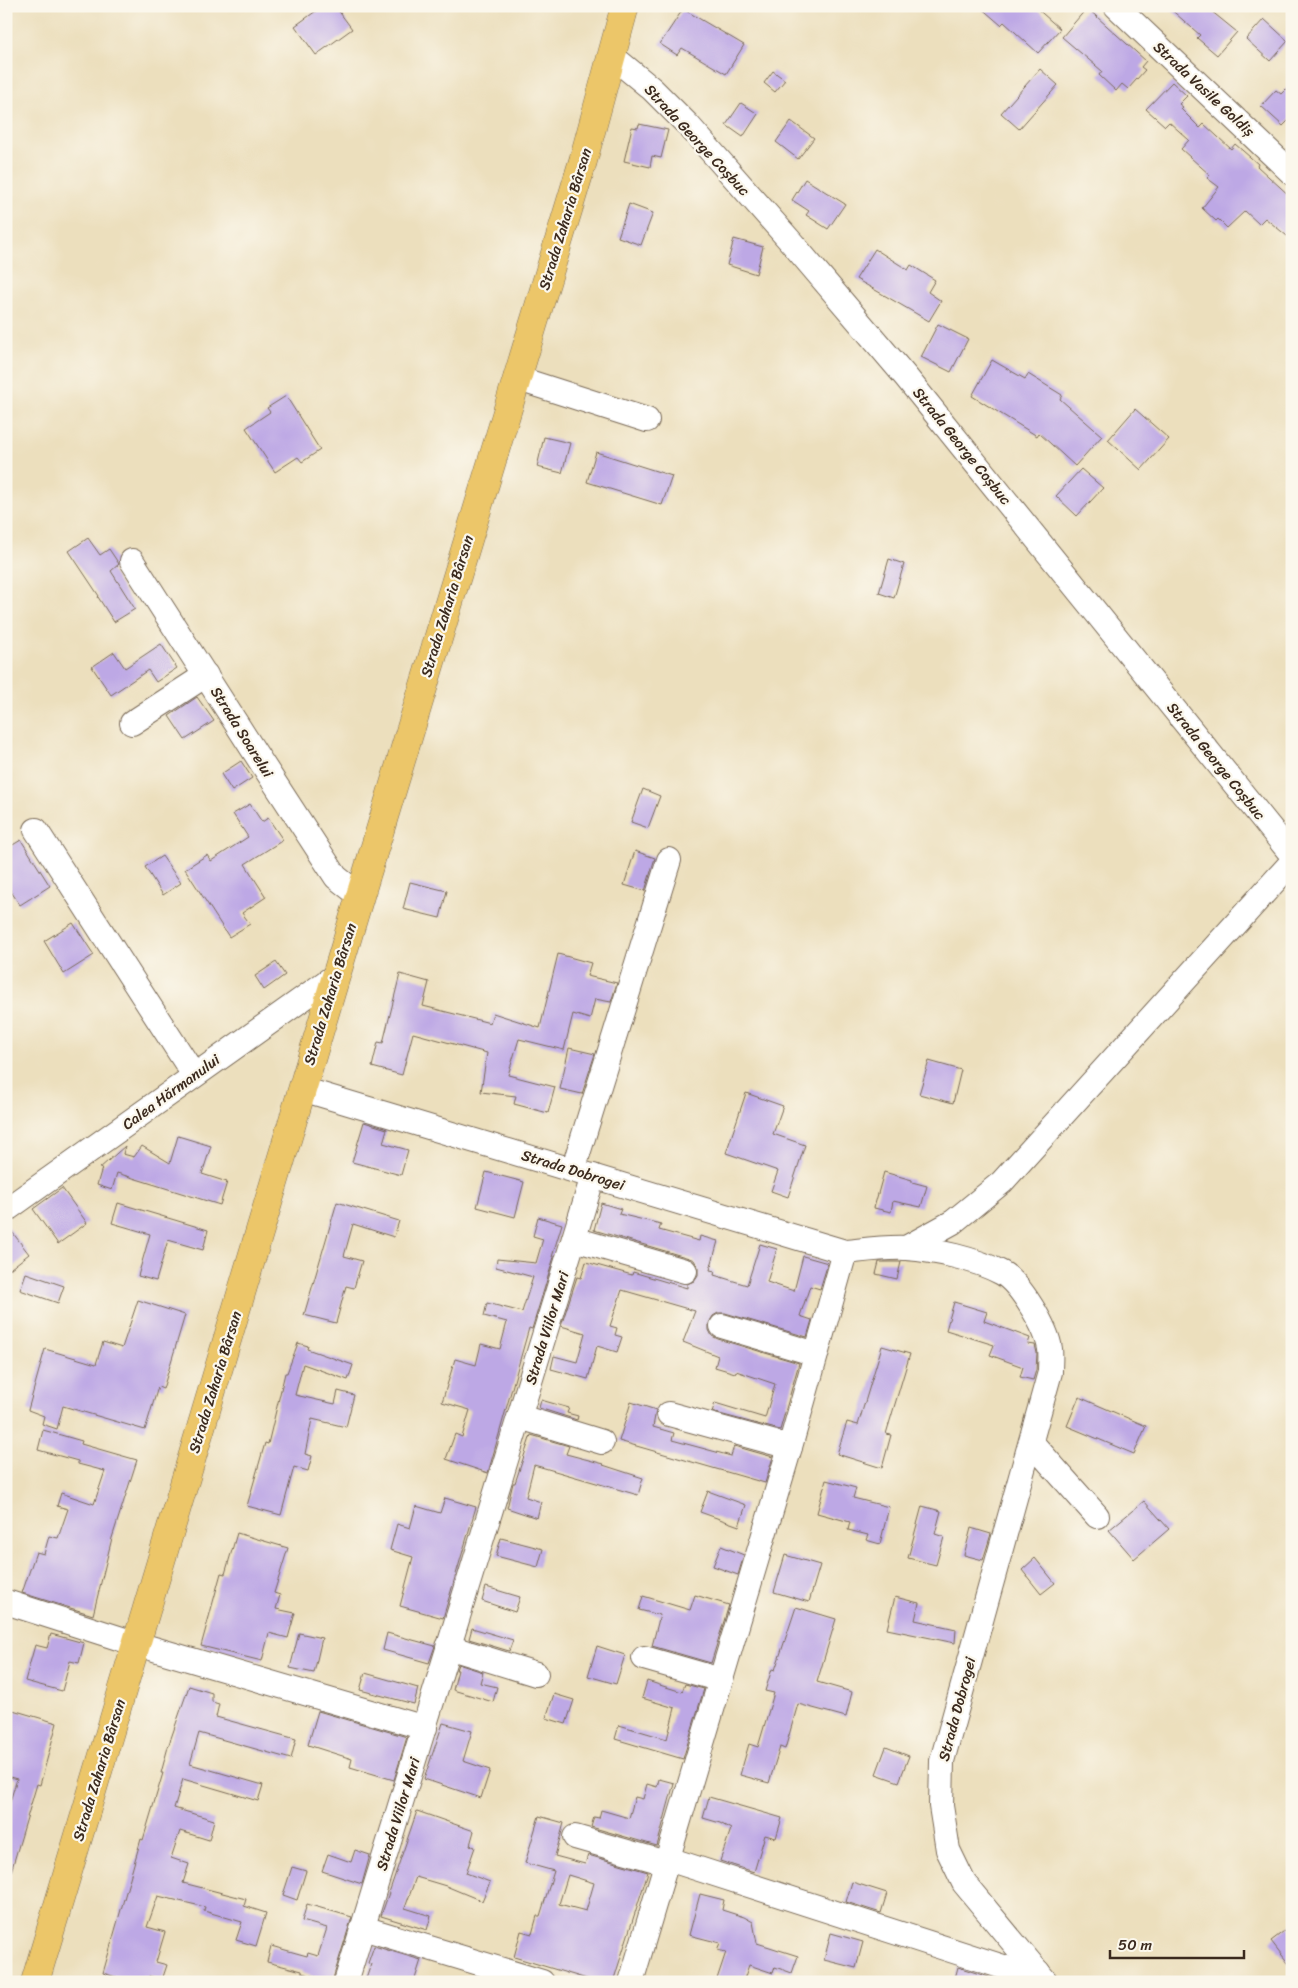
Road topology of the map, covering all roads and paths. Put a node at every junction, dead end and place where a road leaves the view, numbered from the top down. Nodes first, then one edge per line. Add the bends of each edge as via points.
1 (626, 6) edge
2 (1116, 6) edge
3 (612, 56) junction
4 (1292, 173) edge
5 (516, 378) junction
6 (647, 420) dead end
7 (132, 561) dead end
8 (206, 675) junction
9 (132, 723) dead end
10 (36, 830) dead end
11 (1292, 855) edge
12 (669, 860) dead end
13 (1292, 862) edge
14 (360, 896) junction
15 (336, 975) junction
16 (194, 1074) junction
17 (302, 1089) junction
18 (583, 1173) junction
19 (6, 1210) edge
20 (574, 1239) junction
21 (906, 1248) junction
22 (845, 1252) junction
23 (685, 1271) dead end
24 (722, 1326) dead end
25 (816, 1354) junction
26 (669, 1414) dead end
27 (520, 1417) junction
28 (602, 1442) dead end
29 (1032, 1443) junction
30 (790, 1447) junction
31 (1097, 1516) dead end
32 (6, 1602) edge
33 (137, 1644) junction
34 (448, 1647) junction
35 (644, 1658) dead end
36 (536, 1674) dead end
37 (721, 1680) junction
38 (425, 1728) junction
39 (575, 1837) dead end
40 (667, 1861) junction
41 (362, 1928) junction
42 (1042, 1977) edge
43 (35, 1982) edge
44 (346, 1982) edge
45 (542, 1982) edge
46 (631, 1982) edge

1 - 3 main road, Strada Zaharia Bârsan
2 - 4 street, Strada Vasile Goldiș
3 - 5 main road, Strada Zaharia Bârsan
3 - 11 street, Strada George Coșbuc via 688,125 792,243 906,377
5 - 6 street
5 - 14 main road, Strada Zaharia Bârsan
7 - 8 street, Strada Soarelui
8 - 9 street
8 - 14 street, Strada Soarelui via 336,877
10 - 16 street
12 - 18 street, Strada Viilor Mari
13 - 21 street via 1002,1182 954,1222
14 - 15 main road, Strada Zaharia Bârsan
15 - 16 street, Calea Hărmanului
15 - 17 main road, Strada Zaharia Bârsan
16 - 19 street, Calea Hărmanului
17 - 18 street, Strada Dobrogei
17 - 33 main road, Strada Zaharia Bârsan
18 - 20 street, Strada Viilor Mari
18 - 22 street, Strada Dobrogei
20 - 23 street
20 - 27 street, Strada Viilor Mari
21 - 22 street, Strada Dobrogei
21 - 29 street, Strada Dobrogei via 972,1261 1003,1274 1026,1298 1042,1325 1050,1348 1050,1372
22 - 25 street
24 - 25 street
25 - 30 street
26 - 30 street
27 - 28 street
27 - 34 street, Strada Viilor Mari
29 - 31 street
29 - 42 street, Strada Dobrogei via 942,1761 941,1806 948,1850 964,1884
30 - 37 street
32 - 33 street
33 - 38 street
33 - 43 main road, Strada Zaharia Bârsan
34 - 36 street
34 - 38 street, Strada Viilor Mari
35 - 37 street
37 - 40 street
38 - 41 street, Strada Viilor Mari
39 - 40 street, Strada Dobrogei
40 - 42 street, Strada Dobrogei
40 - 46 street
41 - 44 street, Strada Viilor Mari
41 - 45 street

